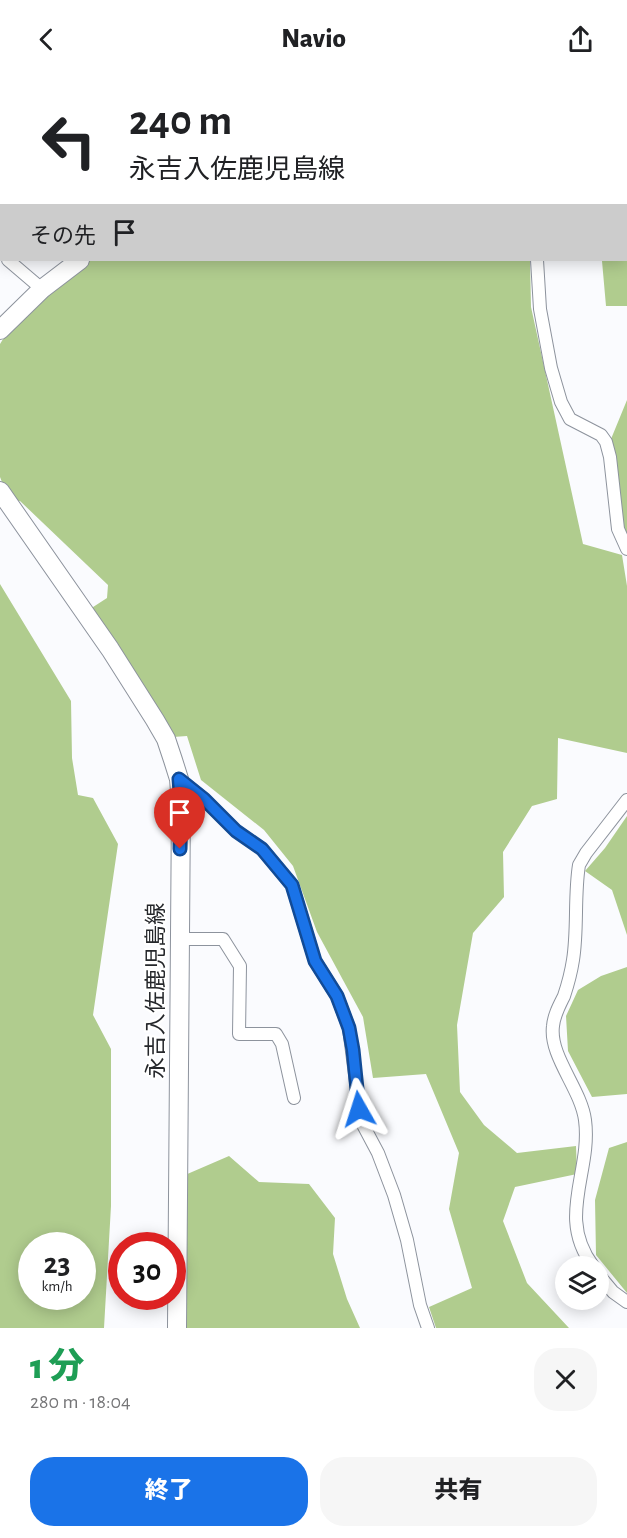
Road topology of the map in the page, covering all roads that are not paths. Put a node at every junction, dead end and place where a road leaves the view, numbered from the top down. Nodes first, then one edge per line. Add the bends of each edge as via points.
1 (10, 261) edge
2 (79, 261) edge
3 (537, 261) edge
4 (42, 289) junction
5 (0, 330) edge
6 (0, 491) edge
7 (627, 549) edge
8 (179, 779) junction
9 (627, 800) edge
10 (179, 939) junction
11 (294, 1098) dead end
12 (586, 1256) edge
13 (609, 1287) edge
14 (627, 1302) edge
15 (177, 1328) edge
16 (428, 1328) edge

1 - 4 street
2 - 4 main road
3 - 7 street via 540,309 561,402 570,419 601,435 606,442 618,528
4 - 5 main road
6 - 8 main road, 永吉入佐鹿児島線 via 155,720 166,739
8 - 10 main road, 永吉入佐鹿児島線
8 - 16 street via 236,831 262,849 292,885 315,961 337,996 349,1028 361,1121 394,1195
9 - 12 street via 579,865 570,979 553,1027 554,1040 585,1118 587,1142 575,1205
10 - 11 street via 223,939 240,966 239,1034 276,1034 282,1044
10 - 15 main road, 永吉入佐鹿児島線
13 - 14 street

